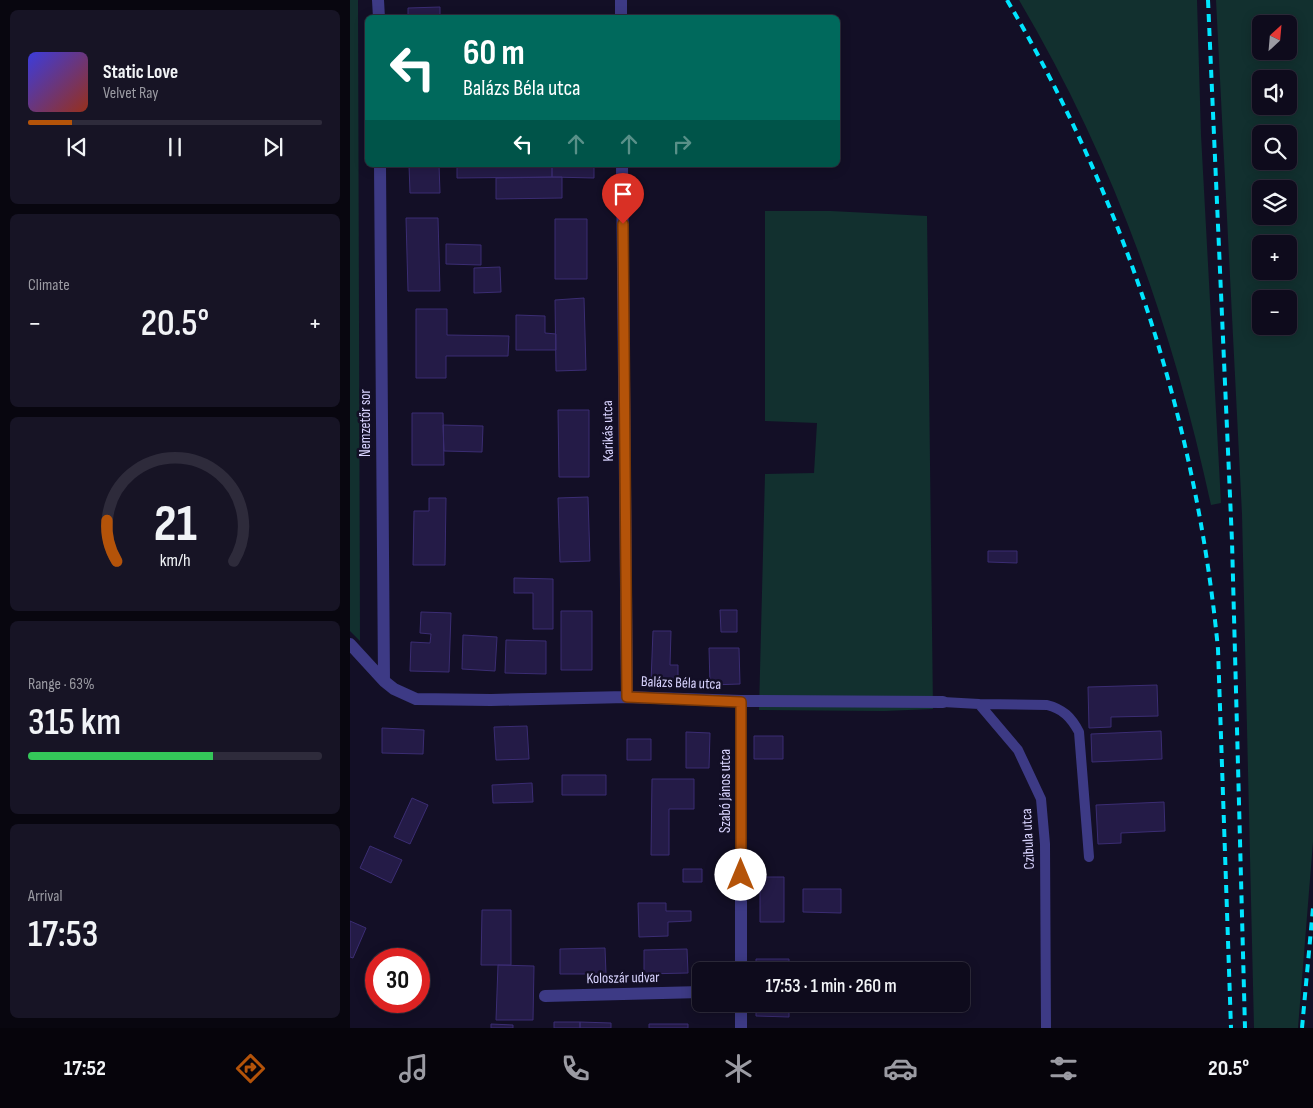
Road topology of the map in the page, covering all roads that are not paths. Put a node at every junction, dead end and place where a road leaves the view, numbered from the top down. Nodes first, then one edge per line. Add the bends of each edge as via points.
1 (378, 0) edge
2 (620, 0) edge
3 (378, 15) edge
4 (621, 15) edge
5 (380, 167) edge
6 (622, 167) edge
7 (350, 644) edge
8 (384, 681) junction
9 (627, 697) junction
10 (741, 702) junction
11 (942, 702) joint
12 (979, 704) junction
13 (1089, 857) dead end
14 (741, 962) edge
15 (692, 992) edge
16 (545, 996) dead end
17 (741, 1012) edge
18 (740, 1028) edge
19 (1046, 1028) edge

1 - 3 street
2 - 4 street
5 - 8 street, Nemzetőr sor
6 - 9 street, Karikás utca
7 - 8 street, Balázs Béla utca
8 - 9 street, Balázs Béla utca via 416,699
9 - 10 street, Balázs Béla utca
10 - 11 street, Balázs Béla utca
10 - 14 street, Szabó János utca
11 - 12 lane
12 - 13 lane via 1047,705 1057,707 1074,722 1079,732
12 - 19 lane, Czibula utca via 1018,750 1041,799 1045,844
15 - 16 street, Koloszár udvar
17 - 18 street

